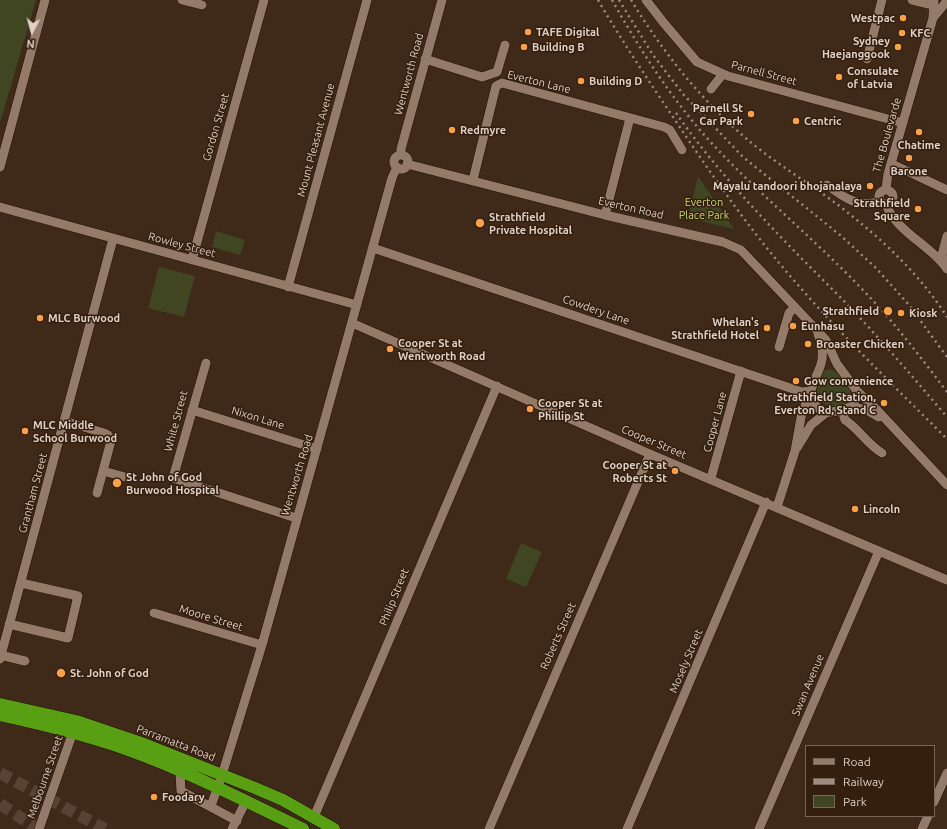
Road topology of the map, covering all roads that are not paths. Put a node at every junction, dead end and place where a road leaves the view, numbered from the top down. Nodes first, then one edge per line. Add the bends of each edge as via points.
1 (45, 0) edge
2 (182, 0) edge
3 (264, 0) edge
4 (367, 0) edge
5 (442, 0) edge
6 (646, 0) edge
7 (882, 0) edge
8 (912, 0) edge
9 (947, 1) edge
10 (934, 2) edge
11 (202, 5) dead end
12 (933, 18) junction
13 (505, 45) dead end
14 (426, 59) junction
15 (867, 59) dead end
16 (723, 74) junction
17 (482, 77) junction
18 (496, 86) junction
19 (711, 89) dead end
20 (630, 118) junction
21 (903, 123) junction
22 (682, 150) dead end
23 (401, 155) junction
24 (407, 164) junction
25 (892, 164) junction
26 (0, 167) edge
27 (397, 167) junction
28 (472, 180) junction
29 (827, 185) dead end
30 (947, 190) edge
31 (883, 202) junction
32 (0, 207) edge
33 (606, 215) junction
34 (947, 236) edge
35 (113, 239) junction
36 (373, 248) junction
37 (192, 260) junction
38 (946, 266) edge
39 (288, 287) junction
40 (357, 305) junction
41 (795, 308) junction
42 (352, 323) junction
43 (817, 331) junction
44 (779, 348) dead end
45 (206, 363) dead end
46 (838, 364) junction
47 (820, 366) junction
48 (740, 371) junction
49 (497, 386) junction
50 (811, 392) junction
51 (857, 392) junction
52 (852, 407) junction
53 (192, 410) junction
54 (842, 410) junction
55 (827, 412) junction
56 (64, 421) junction
57 (890, 425) junction
58 (317, 449) junction
59 (795, 451) junction
60 (650, 454) junction
61 (882, 454) dead end
62 (103, 471) junction
63 (125, 477) dead end
64 (712, 478) junction
65 (947, 485) edge
66 (97, 493) dead end
67 (766, 502) junction
68 (777, 507) junction
69 (296, 518) junction
70 (879, 551) junction
71 (947, 580) edge
72 (20, 583) junction
73 (154, 613) dead end
74 (10, 624) junction
75 (262, 646) junction
76 (0, 656) edge
77 (25, 661) dead end
78 (0, 704) edge
79 (0, 715) edge
80 (72, 732) junction
81 (180, 772) junction
82 (947, 773) edge
83 (222, 775) junction
84 (217, 788) junction
85 (935, 800) edge
86 (246, 801) junction
87 (211, 806) junction
88 (314, 817) junction
89 (928, 817) edge
90 (237, 820) junction
91 (39, 829) edge
92 (232, 829) edge
93 (303, 829) edge
94 (334, 829) edge
95 (489, 829) edge
96 (627, 829) edge
97 (759, 829) edge
98 (922, 829) edge

1 - 26 street
2 - 11 street
3 - 37 street, Gordon Street
4 - 39 street, Mount Pleasant Avenue
5 - 14 street, Wentworth Road
6 - 16 street, Parnell Street via 697,62
7 - 15 street
8 - 10 street
9 - 12 street, The Boulevarde
10 - 12 street, The Boulevarde
12 - 21 street, The Boulevarde
13 - 17 street via 497,72
14 - 17 street
14 - 23 street, Wentworth Road
16 - 19 street
16 - 21 street, Parnell Street
17 - 18 street
18 - 20 street, Everton Lane via 502,83
18 - 28 street, Everton Lane
20 - 22 street, Everton Lane via 667,128
20 - 33 street
21 - 25 street, The Boulevarde
23 - 24 street via 406,158
23 - 27 street via 394,160
24 - 27 street via 403,168
24 - 28 street, Everton Road
25 - 30 street
25 - 31 street, The Boulevarde via 886,189 878,196
27 - 36 street, Wentworth Road
28 - 33 street, Everton Road
29 - 31 street via 854,202
31 - 38 street via 900,224
32 - 35 street, Rowley Street
33 - 41 street, Everton Road via 732,245 747,255
34 - 38 street via 942,255
35 - 37 street, Rowley Street
35 - 56 street, Grantham Street
36 - 40 street, Wentworth Road
36 - 48 street, Cowdery Lane
37 - 39 street, Rowley Street
39 - 40 street, Rowley Street
40 - 42 street, Wentworth Road
41 - 43 street, Everton Road
41 - 44 street via 788,313
42 - 49 street, Cooper Street
42 - 58 street, Wentworth Road
43 - 46 street, Everton Road via 826,340
43 - 47 street via 822,345
45 - 53 street, White Street
46 - 47 street via 827,362
46 - 51 street
47 - 50 street
48 - 50 street, Cowdery Lane via 802,392
48 - 64 street, Cooper Lane
49 - 60 street, Cooper Street
49 - 88 street, Philip Street
50 - 55 street via 816,407
50 - 59 street via 800,420
51 - 52 street
51 - 57 street
52 - 54 street
52 - 57 street via 874,413
53 - 58 street, Nixon Lane
53 - 69 street, White Street via 173,478
54 - 55 street
54 - 61 street via 845,420
55 - 59 street via 811,425
56 - 62 street via 108,435 111,441
56 - 72 street, Grantham Street
57 - 65 street
58 - 69 street, Wentworth Road
59 - 68 street
60 - 64 street, Cooper Street
60 - 95 street, Roberts Street
62 - 63 street
62 - 66 street
64 - 67 street, Cooper Street
67 - 68 street, Cooper Street
67 - 96 street, Mosely Street
68 - 70 street, Cooper Street
69 - 75 street, Wentworth Road
70 - 71 street, Cooper Street
70 - 97 street, Swan Avenue
72 - 74 street, Grantham Street
72 - 74 street via 78,596 68,638
73 - 75 street, Moore Street
74 - 76 street, Grantham Street
75 - 83 street, Wentworth Road
76 - 77 street
78 - 83 highway, Parramatta Road via 59,716 96,727
79 - 80 highway
80 - 81 highway via 124,749
80 - 91 street, Melbourne Street
81 - 84 highway
81 - 87 street via 181,791
82 - 85 street
83 - 84 street, Wentworth Road
83 - 88 highway, Parramatta Road via 283,800
84 - 86 highway
84 - 87 street, Wentworth Road
86 - 90 street
86 - 93 highway
87 - 90 street
88 - 94 highway, Parramatta Road
89 - 98 street
90 - 92 street

